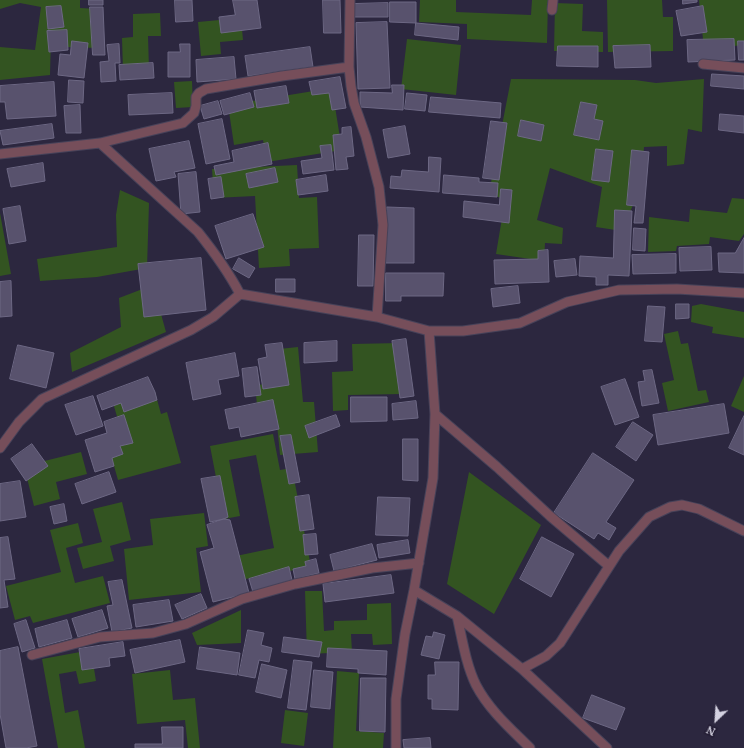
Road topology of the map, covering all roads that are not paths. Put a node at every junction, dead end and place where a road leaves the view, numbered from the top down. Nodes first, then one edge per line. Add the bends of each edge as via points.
1 (350, 0) edge
2 (553, 0) edge
3 (552, 10) dead end
4 (703, 64) dead end
5 (349, 67) junction
6 (744, 68) edge
7 (100, 143) junction
8 (0, 154) edge
9 (744, 293) edge
10 (240, 294) junction
11 (377, 317) junction
12 (429, 331) junction
13 (435, 414) junction
14 (0, 448) edge
15 (744, 531) edge
16 (419, 563) junction
17 (609, 566) junction
18 (414, 590) junction
19 (457, 616) junction
20 (32, 655) dead end
21 (522, 669) junction
22 (396, 748) edge
23 (530, 748) edge
24 (606, 748) edge

1 - 5 lane
2 - 3 lane
4 - 6 lane
5 - 7 lane via 206,89 196,97 194,113 183,123
5 - 11 lane via 354,103 379,187 383,225
7 - 8 lane
7 - 10 lane via 198,232 229,273
9 - 12 lane via 677,289 619,290 567,302 520,323 463,331
10 - 11 lane
10 - 14 lane via 213,318 191,330 42,399 19,422
11 - 12 lane
12 - 13 lane
13 - 16 lane via 433,478
13 - 17 lane
15 - 17 lane via 699,510 682,505 670,507 649,517
16 - 18 lane
16 - 20 lane via 372,568 295,584 242,599 186,624 153,633 100,637
17 - 21 lane via 560,643 546,656
18 - 19 lane
18 - 22 lane via 396,699
19 - 21 lane
19 - 23 lane via 465,654 476,685 494,712
21 - 24 lane

